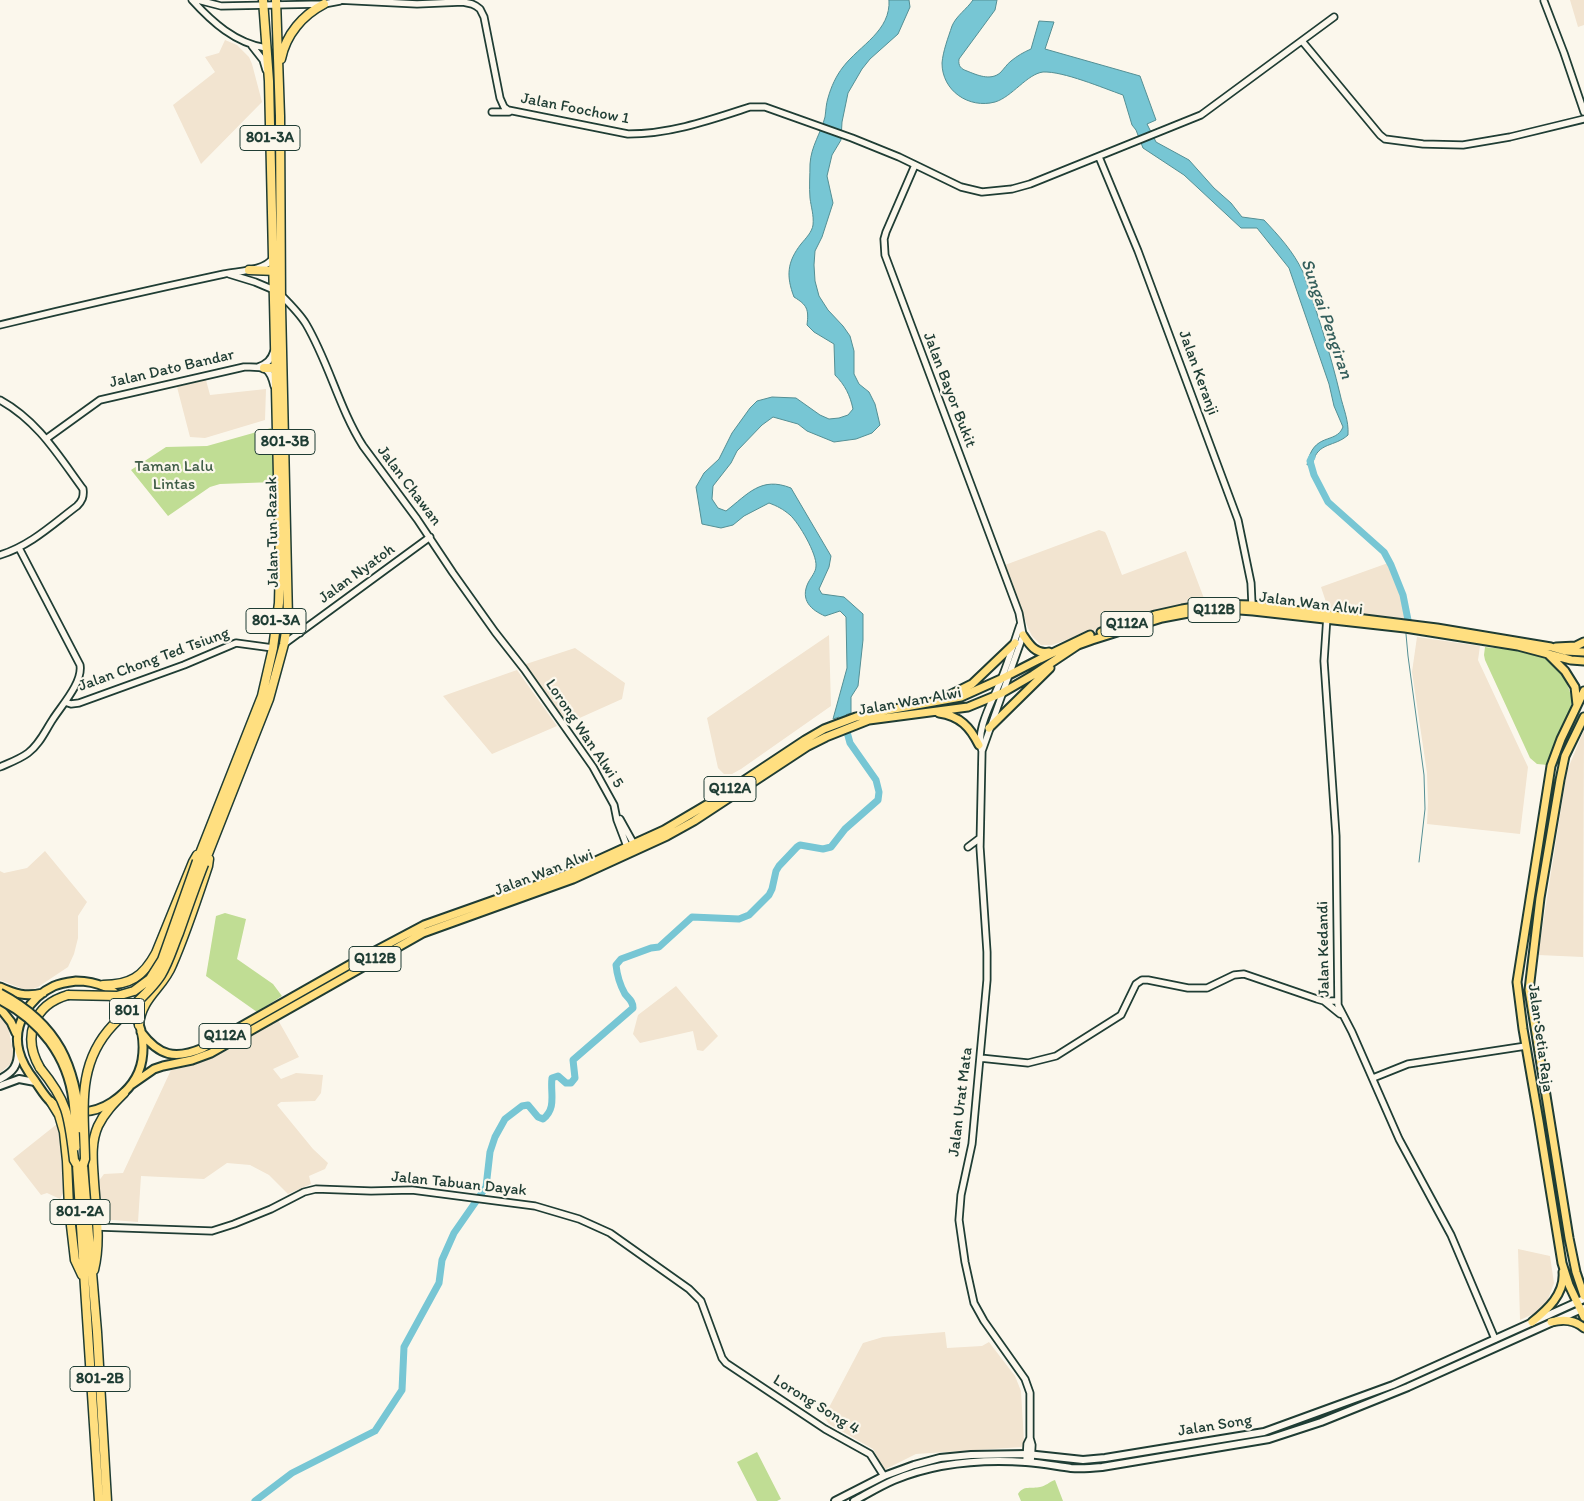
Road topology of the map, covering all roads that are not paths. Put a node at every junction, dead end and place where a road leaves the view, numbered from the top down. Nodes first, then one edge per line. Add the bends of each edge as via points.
1 (192, 0) edge
2 (198, 0) edge
3 (339, 0) edge
4 (1544, 1) edge
5 (276, 2) edge
6 (263, 3) edge
7 (324, 4) junction
8 (221, 6) junction
9 (208, 17) junction
10 (1334, 17) dead end
11 (1302, 41) junction
12 (251, 44) junction
13 (266, 48) junction
14 (278, 74) junction
15 (269, 81) junction
16 (514, 111) junction
17 (492, 112) dead end
18 (1584, 112) edge
19 (1584, 119) edge
20 (901, 157) junction
21 (1099, 157) junction
22 (915, 165) junction
23 (929, 171) junction
24 (909, 178) junction
25 (274, 258) junction
26 (247, 270) junction
27 (273, 270) junction
28 (227, 273) junction
29 (281, 277) junction
30 (244, 278) junction
31 (278, 292) junction
32 (281, 306) junction
33 (292, 307) junction
34 (282, 318) junction
35 (0, 325) edge
36 (275, 348) junction
37 (260, 368) junction
38 (276, 368) junction
39 (276, 396) junction
40 (0, 400) edge
41 (46, 439) junction
42 (430, 537) junction
43 (19, 548) junction
44 (0, 555) edge
45 (1252, 605) junction
46 (1327, 617) junction
47 (288, 619) junction
48 (1020, 625) junction
49 (300, 634) junction
50 (1023, 635) junction
51 (1584, 642) edge
52 (1015, 643) junction
53 (284, 644) junction
54 (1064, 647) junction
55 (272, 648) junction
56 (1549, 651) junction
57 (1584, 652) edge
58 (1055, 662) junction
59 (1584, 662) edge
60 (524, 669) joint
61 (1010, 674) junction
62 (1001, 680) junction
63 (1584, 691) edge
64 (1002, 693) junction
65 (994, 697) junction
66 (66, 700) junction
67 (934, 702) junction
68 (75, 704) junction
69 (1578, 705) junction
70 (933, 712) junction
71 (57, 713) junction
72 (1584, 717) edge
73 (855, 721) junction
74 (989, 728) junction
75 (980, 748) junction
76 (0, 767) edge
77 (1554, 817) junction
78 (980, 838) junction
79 (1539, 839) junction
80 (207, 847) junction
81 (968, 847) dead end
82 (632, 848) junction
83 (200, 863) junction
84 (1532, 958) junction
85 (1529, 981) junction
86 (103, 985) junction
87 (0, 987) edge
88 (1337, 989) junction
89 (44, 992) junction
90 (0, 993) edge
91 (0, 1000) edge
92 (1322, 1001) junction
93 (1337, 1001) junction
94 (0, 1008) edge
95 (1342, 1015) junction
96 (140, 1029) junction
97 (1523, 1029) junction
98 (18, 1039) junction
99 (1526, 1046) junction
100 (18, 1050) junction
101 (980, 1058) junction
102 (1373, 1078) junction
103 (0, 1079) edge
104 (35, 1082) junction
105 (1545, 1084) junction
106 (131, 1085) junction
107 (0, 1086) edge
108 (124, 1093) junction
109 (51, 1102) junction
110 (1539, 1121) junction
111 (80, 1165) junction
112 (97, 1226) junction
113 (1562, 1263) junction
114 (1576, 1272) junction
115 (88, 1280) junction
116 (1584, 1284) edge
117 (1584, 1298) edge
118 (1576, 1302) junction
119 (1582, 1309) edge
120 (1584, 1317) edge
121 (1532, 1322) junction
122 (1550, 1322) junction
123 (1584, 1328) edge
124 (1528, 1333) junction
125 (1495, 1339) junction
126 (726, 1363) joint
127 (1369, 1402) junction
128 (1311, 1415) junction
129 (1029, 1454) junction
130 (1029, 1462) junction
131 (884, 1476) junction
132 (99, 1501) edge
133 (107, 1501) edge
134 (835, 1501) edge
135 (854, 1501) edge

1 - 9 street
2 - 8 street
3 - 7 street
3 - 16 street, Jalan Foochow 1 via 417,4 463,2 476,6 486,24 504,107
4 - 18 street
5 - 6 street
5 - 7 street
5 - 14 highway, Jalan Tun Razak / 801-3B
6 - 8 street
6 - 13 highway, Jalan Tun Razak / 801-3A
7 - 14 highway via 302,19 287,40
8 - 9 street via 212,9
9 - 12 street via 223,30
10 - 11 street
11 - 19 street via 1380,136 1388,140 1463,145
11 - 21 street via 1207,112
12 - 13 street
12 - 15 street via 263,60
13 - 15 highway, Jalan Tun Razak / 801-3A
14 - 29 highway, Jalan Tun Razak / 801-3B
15 - 25 highway, Jalan Tun Razak / 801-3A
16 - 17 street
16 - 20 street, Jalan Foochow 1 via 628,134 663,132 757,106
20 - 22 street
20 - 23 street via 915,160 928,167
20 - 24 street via 911,171
21 - 23 street via 1030,184 982,192 961,187
21 - 45 street, Jalan Keranji via 1238,520
22 - 23 street
22 - 24 street, Jalan Bayor Bukit
23 - 24 street via 918,172
24 - 48 street, Jalan Bayor Bukit via 886,232 885,255 1019,613
25 - 26 street via 268,264
25 - 27 highway, Jalan Tun Razak / 801-3A
26 - 27 highway
26 - 28 street
26 - 30 street via 242,274
27 - 29 highway
27 - 31 highway, Jalan Tun Razak / 801-3A
28 - 30 street
28 - 35 street
29 - 31 highway, Jalan Tun Razak / 801-3B
30 - 31 street
31 - 32 highway, Jalan Tun Razak / 801-3B
31 - 33 street, Jalan Chawan
31 - 36 highway, Jalan Tun Razak / 801-3A
32 - 34 highway, Jalan Tun Razak / 801-3B
32 - 38 highway via 279,364
33 - 34 street
33 - 42 street, Jalan Chawan via 306,323 356,435
34 - 47 highway, Jalan Tun Razak / 801-3B
36 - 37 street via 271,359
36 - 38 highway, Jalan Tun Razak / 801-3A
37 - 38 highway
37 - 39 street via 271,374
37 - 41 street, Jalan Dato Bandar via 244,367 100,400
38 - 39 highway, Jalan Tun Razak / 801-3A
39 - 55 highway, Jalan Tun Razak / 801-3A via 280,574
40 - 41 street via 26,417
41 - 43 street via 83,489 83,498 77,506
42 - 49 street, Jalan Nyatoh
42 - 60 street, Jalan Chawan via 494,632
43 - 44 street
43 - 66 street via 80,665 78,678
45 - 46 main road, Jalan Wan Alwi / Q112A
45 - 54 main road, Jalan Wan Alwi / Q112A via 1213,604 1166,612 1091,635
46 - 56 main road, Jalan Wan Alwi / Q112A
46 - 58 main road, Jalan Wan Alwi / Q112B via 1226,609 1199,611 1162,618 1092,640 1078,645
46 - 88 street, Jalan Kedandi via 1324,661 1336,836
47 - 49 street
47 - 53 highway, Jalan Tun Razak / 801-3B
48 - 50 street, Jalan Bayor Bukit
48 - 52 street
49 - 53 street, Jalan Nyatoh
50 - 54 main road via 1039,652
50 - 61 street
51 - 56 main road
52 - 62 street
52 - 67 main road via 972,684
53 - 80 highway, Jalan Tun Razak / 801-3B via 270,699
54 - 61 main road, Jalan Wan Alwi / Q112A
55 - 68 street, Jalan Chong Ted Tsiung via 233,644
55 - 80 highway, Jalan Tun Razak / 801-3A via 262,696
56 - 57 main road
56 - 59 main road
56 - 69 main road via 1575,687
58 - 64 main road, Jalan Wan Alwi / Q112B
58 - 74 main road
60 - 82 street, Lorong Wan Alwi 5 via 593,767
61 - 62 main road, Jalan Wan Alwi / Q112A
61 - 64 street
62 - 65 street
62 - 67 main road, Jalan Wan Alwi / Q112A via 961,697
63 - 69 main road, Jalan Setia Raja
64 - 65 main road, Jalan Wan Alwi / Q112B
64 - 74 street
65 - 70 main road, Jalan Wan Alwi / Q112B via 968,706
65 - 75 street via 982,725
66 - 68 street, Jalan Chong Ted Tsiung
66 - 71 street
67 - 73 main road, Jalan Wan Alwi / Q112A
68 - 71 street
69 - 79 main road, Jalan Setia Raja via 1551,766
70 - 73 main road, Jalan Wan Alwi / Q112B
70 - 75 main road via 948,714 963,722 974,734
71 - 76 street via 33,748
72 - 77 main road, Jalan Setia Raja via 1565,756
73 - 82 main road, Jalan Wan Alwi / Q112B via 825,733 694,821
74 - 75 street
75 - 78 street, Jalan Urat Mata
77 - 79 main road via 1547,838
77 - 84 main road, Jalan Setia Raja
78 - 81 street
78 - 101 street, Jalan Urat Mata via 987,952
79 - 97 main road, Jalan Setia Raja via 1517,982
80 - 83 highway, Jalan Tun Razak / 801-3B
80 - 86 highway via 193,862 151,961 140,975 128,982
80 - 96 highway via 208,866 187,927 172,967 144,1006
82 - 96 main road, Jalan Wan Alwi / Q112A via 424,926 192,1053 166,1053 153,1046
82 - 106 main road, Jalan Wan Alwi / Q112B via 573,879 423,933 211,1053 154,1069
83 - 111 highway, 801, bridge via 161,975 110,1028 90,1062 84,1086 85,1159
83 - 111 highway, 801, bridge via 162,960 150,979 134,991 117,996 68,995 49,1004 35,1020 32,1030 35,1060 64,1104 74,1160
84 - 85 main road, Jalan Setia Raja
84 - 97 main road via 1523,964
85 - 99 main road via 1525,992 1533,1039
85 - 105 main road, Jalan Setia Raja
86 - 89 main road via 76,981
86 - 96 main road via 126,1003
87 - 89 main road via 20,995
88 - 92 street
88 - 93 street, Jalan Kedandi
89 - 98 main road via 26,1011 18,1027
90 - 111 main road, bridge via 43,1024 67,1062 78,1102
91 - 111 main road, bridge via 27,1017 47,1037 63,1064 73,1102
92 - 93 street
92 - 95 street
92 - 101 street via 1244,974 1203,989 1142,980 1136,984 1121,1015 1056,1056 1028,1063
93 - 95 street, Jalan Kedandi
94 - 98 main road
95 - 102 street, Jalan Kedandi
96 - 106 main road via 141,1064
97 - 99 main road, Jalan Setia Raja
98 - 100 main road
99 - 102 street via 1408,1064
99 - 110 main road, Jalan Setia Raja
100 - 103 main road via 17,1064
100 - 104 main road
101 - 129 street, Jalan Urat Mata via 972,1144 960,1203 961,1237 973,1301 1027,1384 1030,1401
102 - 125 street, Jalan Kedandi via 1399,1138 1451,1235
104 - 107 main road via 19,1079
104 - 109 main road
105 - 110 main road via 1538,1092
105 - 114 main road, Jalan Setia Raja
106 - 108 main road
108 - 109 main road via 107,1106 86,1112 75,1112
108 - 112 highway via 105,1113 93,1141
109 - 115 highway via 64,1132 76,1260
110 - 113 main road, Jalan Setia Raja
111 - 115 highway
112 - 115 highway via 97,1258
112 - 126 street, Jalan Tabuan Dayak via 212,1230 316,1189 412,1190 535,1206 579,1219 610,1234 695,1295
113 - 118 main road, Jalan Setia Raja
113 - 121 main road via 1563,1276 1558,1294 1549,1308
114 - 116 main road
114 - 117 main road, Jalan Setia Raja
115 - 132 highway
115 - 133 highway, 801-2B
117 - 118 main road, Jalan Song
118 - 119 main road, Jalan Setia Raja
118 - 121 main road, Jalan Song
119 - 120 main road, Jalan Setia Raja
119 - 122 main road, Jalan Song
121 - 125 main road, Jalan Song
122 - 123 main road via 1574,1321
122 - 124 main road, Jalan Song
124 - 125 main road via 1498,1342
124 - 127 main road, Jalan Song
125 - 128 main road, Jalan Song via 1393,1385
126 - 131 street, Lorong Song 4 via 870,1454
127 - 128 main road via 1365,1399
127 - 130 main road, Jalan Song via 1269,1439 1102,1467 1079,1468
128 - 129 main road, Jalan Song via 1264,1432 1105,1458 1083,1460
129 - 130 street, Jalan Urat Mata
129 - 131 main road, Jalan Song via 940,1458
130 - 135 main road, Jalan Song via 972,1462 929,1468 893,1480
131 - 134 main road, Jalan Song

